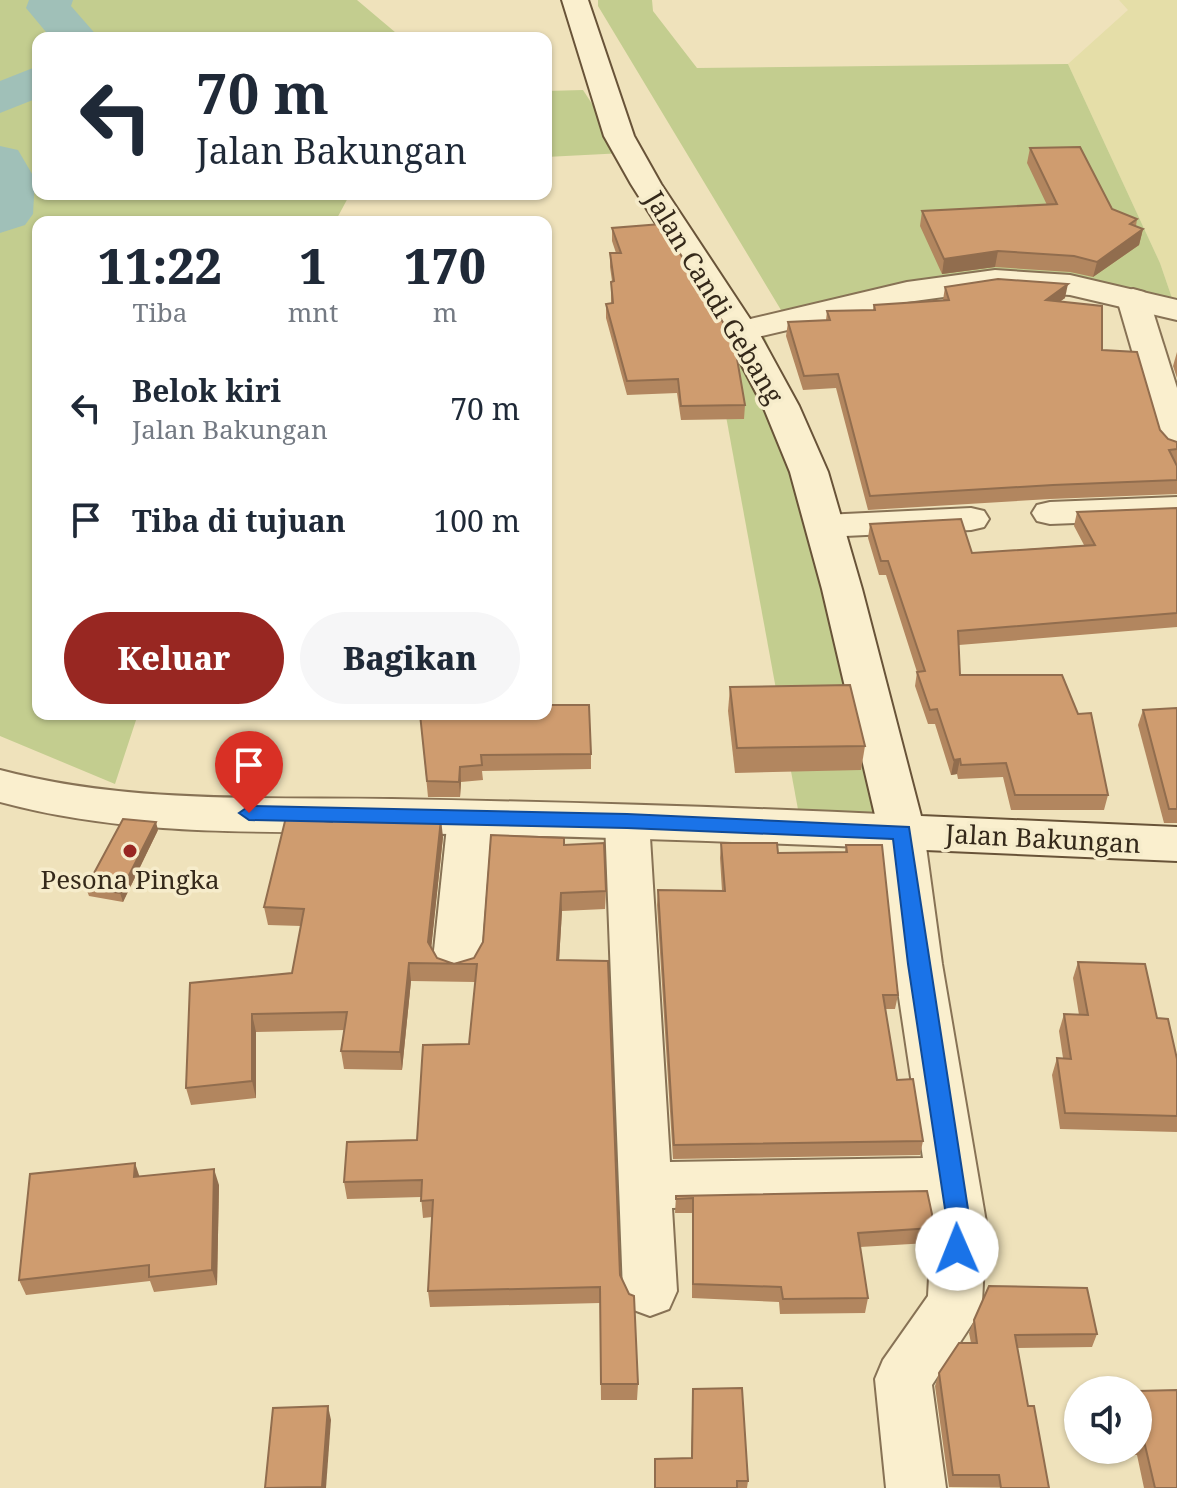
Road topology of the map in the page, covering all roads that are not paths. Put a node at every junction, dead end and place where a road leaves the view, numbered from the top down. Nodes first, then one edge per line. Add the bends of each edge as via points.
1 (575, 0) edge
2 (1133, 299) junction
3 (1177, 310) edge
4 (741, 331) junction
5 (1177, 443) edge
6 (1177, 508) edge
7 (1050, 513) dead end
8 (971, 519) dead end
9 (824, 526) junction
10 (0, 786) edge
11 (470, 817) junction
12 (627, 821) junction
13 (902, 832) junction
14 (1177, 844) edge
15 (457, 960) edge
16 (952, 1180) junction
17 (646, 1185) junction
18 (650, 1291) dead end
19 (916, 1488) edge

1 - 4 main road, Jalan Candi Gebang via 619,136
2 - 3 main road
2 - 4 main road via 1070,285 995,280 907,292
2 - 5 street
4 - 9 main road, Jalan Candi Gebang via 787,419
6 - 7 street
8 - 9 street
9 - 13 main road, Jalan Candi Gebang
10 - 11 main road, Jalan Bakungan via 36,798 122,811
11 - 12 main road, Jalan Bakungan
11 - 15 street
12 - 13 main road, Jalan Bakungan
12 - 17 street
13 - 14 main road, Jalan Bakungan
13 - 16 street
16 - 17 street
16 - 19 street via 959,1222 955,1303 903,1379
17 - 18 street

